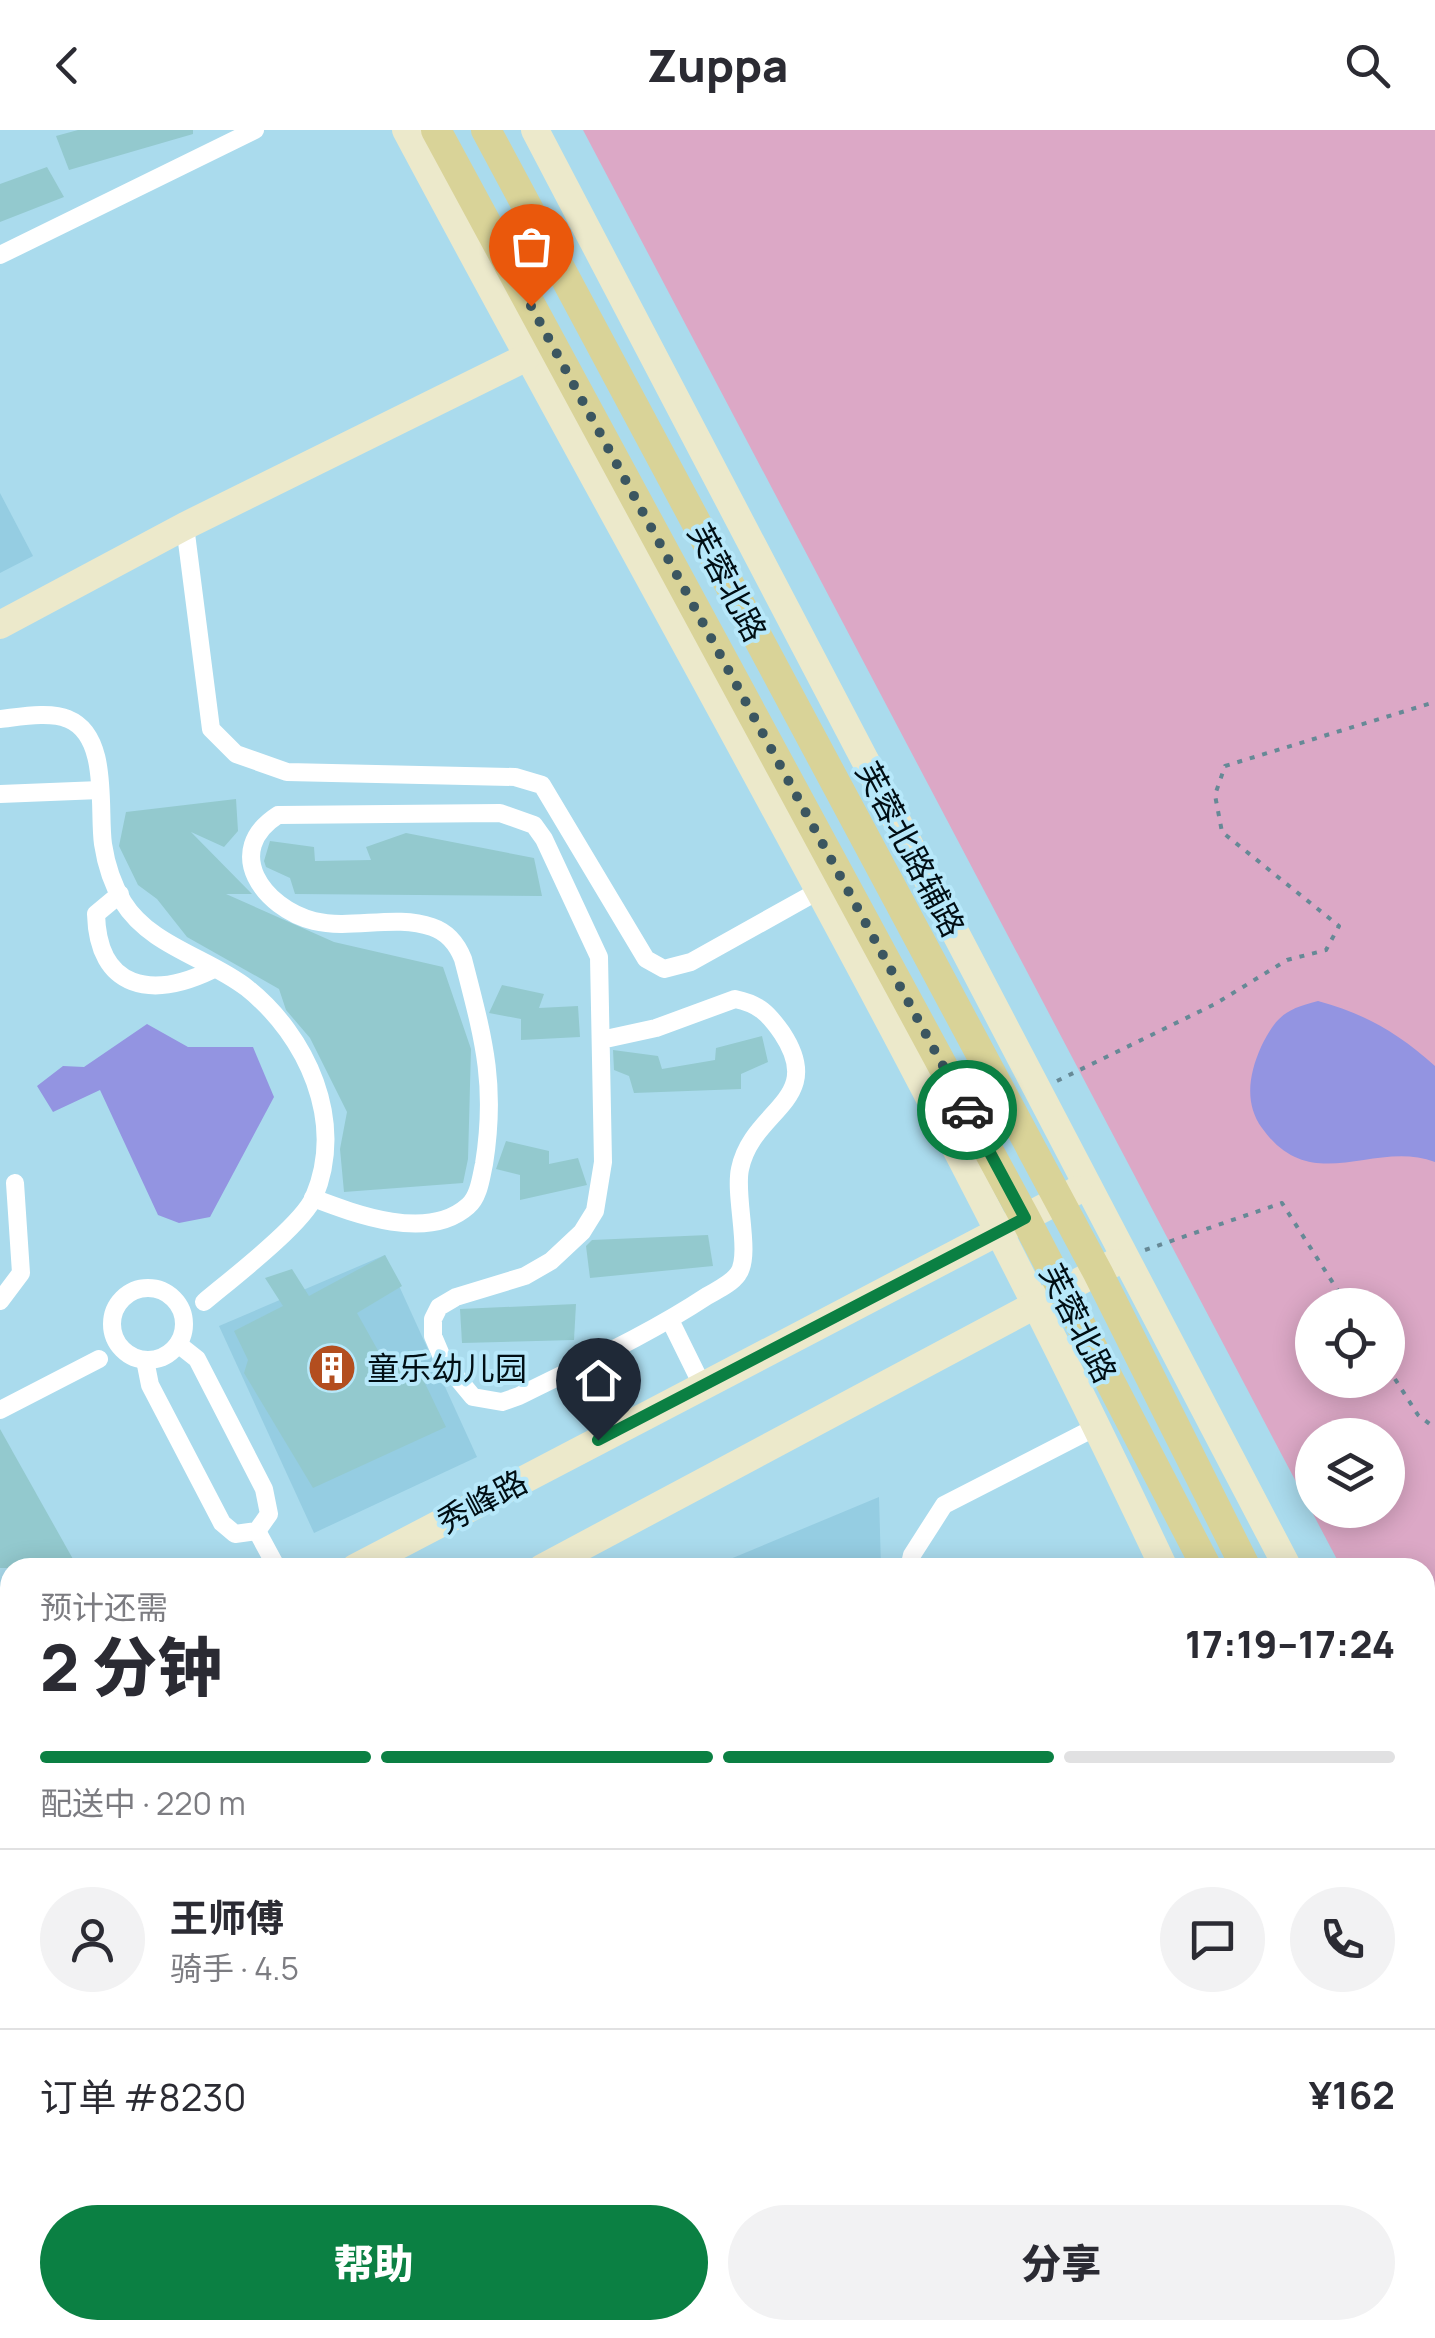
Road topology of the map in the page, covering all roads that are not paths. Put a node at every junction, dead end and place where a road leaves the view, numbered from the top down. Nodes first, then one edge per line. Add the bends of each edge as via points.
1 (255, 130) edge
2 (406, 130) edge
3 (436, 130) edge
4 (486, 130) edge
5 (536, 130) edge
6 (0, 254) edge
7 (528, 357) junction
8 (185, 526) junction
9 (0, 625) edge
10 (0, 719) edge
11 (100, 790) junction
12 (0, 794) edge
13 (820, 890) junction
14 (120, 894) junction
15 (212, 970) junction
16 (601, 1040) junction
17 (15, 1183) dead end
18 (1088, 1184) junction
19 (313, 1198) junction
20 (1059, 1200) junction
21 (1012, 1225) junction
22 (9, 1241) edge
23 (1126, 1256) junction
24 (1098, 1273) junction
25 (1051, 1299) junction
26 (0, 1301) edge
27 (181, 1313) junction
28 (670, 1320) junction
29 (113, 1336) junction
30 (178, 1344) junction
31 (98, 1358) junction
32 (136, 1358) junction
33 (702, 1386) junction
34 (0, 1410) edge
35 (1098, 1426) junction
36 (257, 1531) junction
37 (272, 1558) edge
38 (374, 1558) edge
39 (561, 1558) edge
40 (911, 1558) edge
41 (1159, 1558) edge
42 (1200, 1558) edge
43 (1241, 1558) edge
44 (1283, 1558) edge

1 - 6 street
2 - 7 main road
3 - 21 main road, 芙蓉北路
4 - 20 main road, 芙蓉北路
5 - 18 main road, 芙蓉北路辅路
7 - 8 main road
7 - 13 main road
8 - 9 main road
8 - 13 street via 211,729 236,754 288,772 515,777 542,785 646,959 664,970 691,962
10 - 11 street via 70,719 86,732
11 - 12 street
11 - 14 street via 104,847
13 - 21 main road
14 - 15 street via 142,924
14 - 15 street via 96,914 103,953 122,979 162,985
15 - 19 street via 245,986 294,1035 324,1103
16 - 19 street via 599,957 534,825 500,813 278,816 250,844 250,861 272,898 313,920 419,924 446,935 463,959 490,1062 488,1137 468,1207 390,1223
16 - 28 street via 638,1034 735,999 767,1011 797,1066 794,1090 759,1126 738,1173 739,1273
16 - 28 street via 603,1162 594,1211 551,1261 439,1307 433,1336 464,1390 502,1402
17 - 22 street
18 - 20 main road, 秀峰路
18 - 23 main road, 芙蓉北路辅路
19 - 27 street via 204,1302
20 - 21 main road, 秀峰路
20 - 24 main road, 芙蓉北路
21 - 25 main road, 芙蓉北路
21 - 33 main road, 秀峰路
22 - 26 street via 21,1273
23 - 24 main road
23 - 44 main road, 芙蓉北路辅路
24 - 25 main road
24 - 43 main road, 芙蓉北路
25 - 35 main road
25 - 39 main road
25 - 42 main road, 芙蓉北路
27 - 29 street via 157,1289 131,1292 114,1310
27 - 30 street
28 - 33 street
29 - 31 street
29 - 32 street
30 - 32 street via 161,1358
30 - 36 street via 197,1358 264,1488 270,1514
31 - 32 street
31 - 34 street
32 - 36 street via 222,1523 235,1534
33 - 38 main road, 秀峰路
35 - 40 street via 944,1505
35 - 41 main road
36 - 37 street

